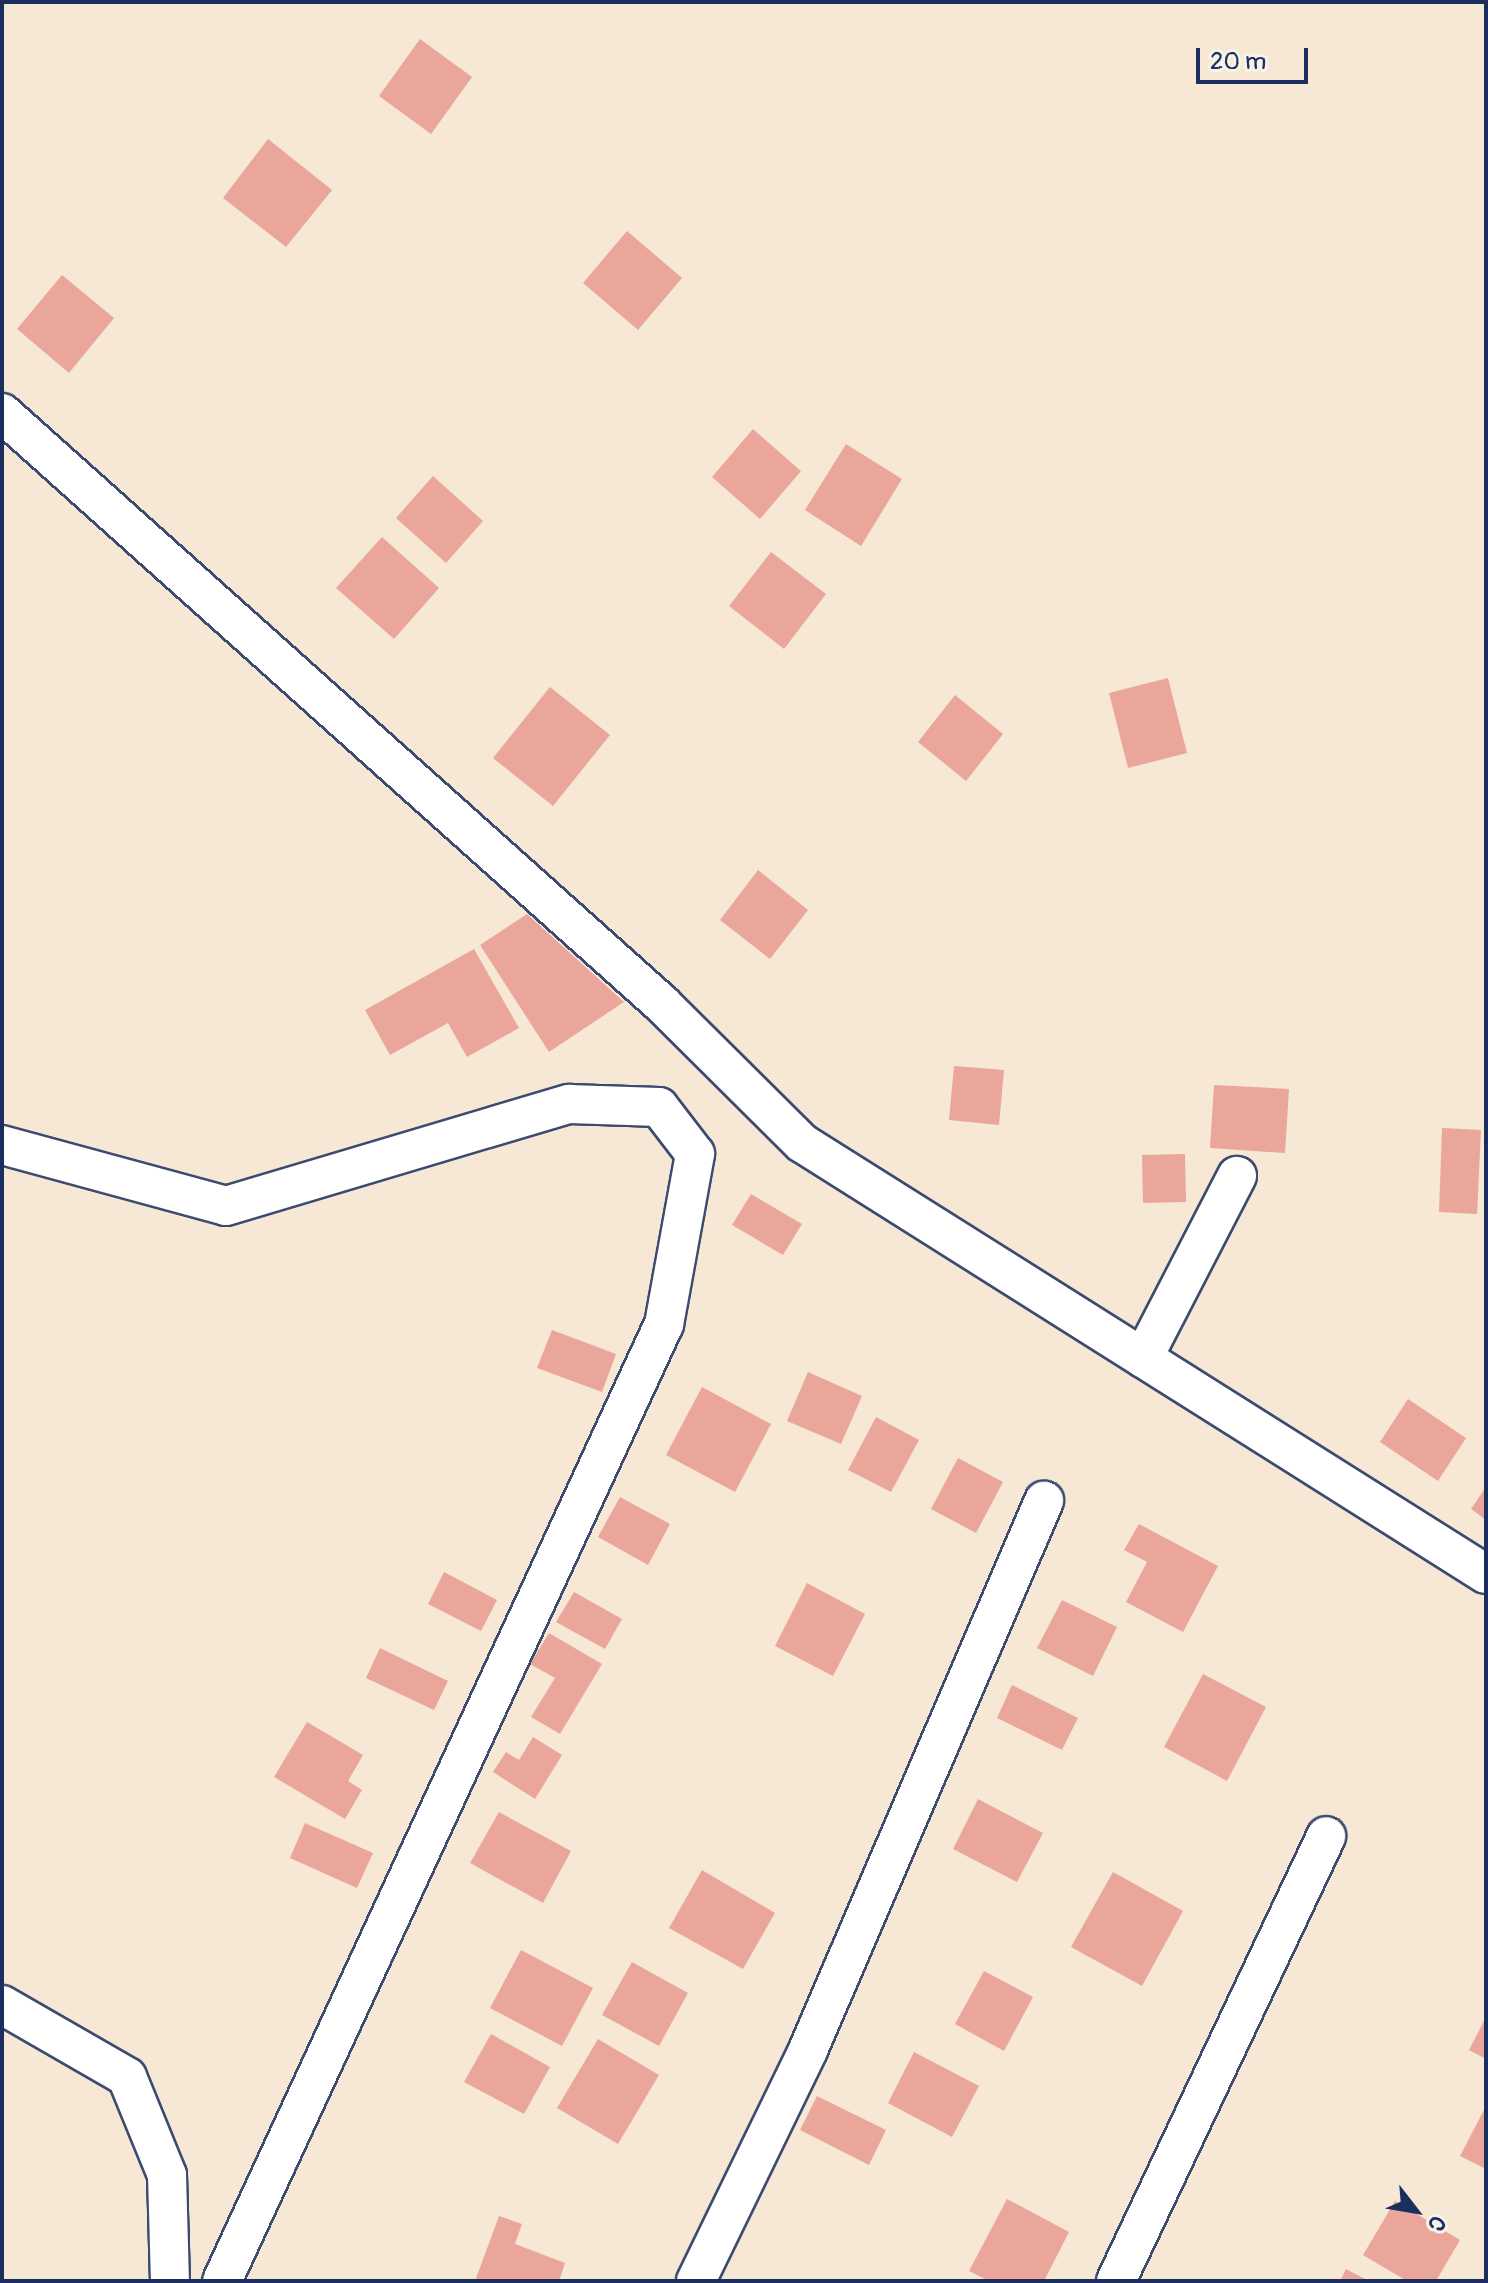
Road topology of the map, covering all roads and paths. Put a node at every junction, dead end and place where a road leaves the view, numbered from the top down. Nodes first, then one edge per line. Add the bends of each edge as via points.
1 (2, 413) edge
2 (2, 1145) edge
3 (1237, 1176) dead end
4 (1143, 1358) junction
5 (1044, 1501) dead end
6 (1486, 1574) edge
7 (1326, 1836) dead end
8 (2, 2005) edge
9 (170, 2281) edge
10 (222, 2281) edge
11 (696, 2281) edge
12 (1116, 2281) edge

1 - 4 street via 650,994 802,1143
2 - 10 street via 226,1206 569,1104 659,1107 695,1154 664,1324
3 - 4 street
4 - 6 street
5 - 11 street via 808,2050
7 - 12 street
8 - 9 street via 127,2077 167,2175

